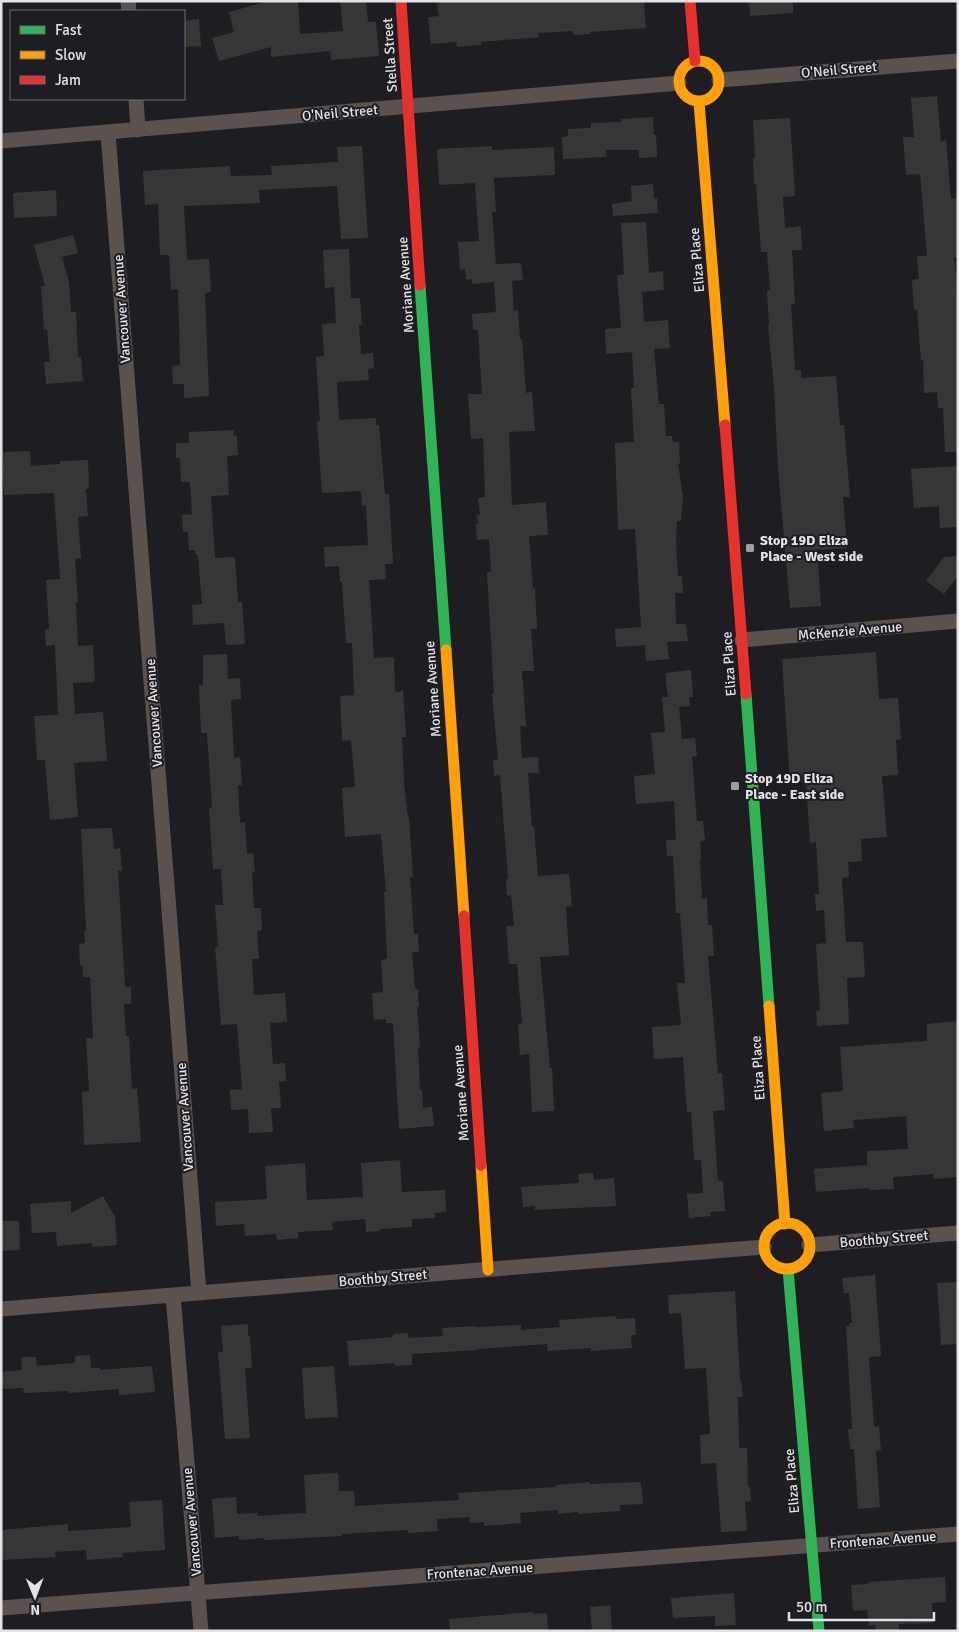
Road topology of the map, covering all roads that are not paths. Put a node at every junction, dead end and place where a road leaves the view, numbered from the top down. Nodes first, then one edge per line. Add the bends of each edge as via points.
1 (401, 1) edge
2 (690, 1) edge
3 (958, 60) edge
4 (695, 61) junction
5 (719, 80) junction
6 (679, 83) junction
7 (136, 100) edge
8 (699, 102) junction
9 (409, 107) junction
10 (138, 130) junction
11 (108, 133) junction
12 (1, 142) edge
13 (958, 621) edge
14 (742, 640) junction
15 (784, 1224) junction
16 (958, 1233) edge
17 (810, 1245) junction
18 (764, 1247) junction
19 (788, 1269) junction
20 (488, 1270) junction
21 (199, 1293) junction
22 (173, 1295) junction
23 (1, 1309) edge
24 (958, 1534) edge
25 (813, 1546) junction
26 (198, 1593) junction
27 (1, 1608) edge
28 (201, 1631) edge
29 (820, 1631) edge

1 - 9 street, Stella Street
2 - 4 street
3 - 5 street, O'Neil Street
4 - 5 street via 713,66
4 - 6 street via 682,70
5 - 8 street via 715,93
6 - 8 street via 684,95
6 - 9 street, O'Neil Street
7 - 10 street
8 - 14 street, Eliza Place
9 - 10 street, O'Neil Street
9 - 20 street, Moriane Avenue
10 - 11 street, O'Neil Street
11 - 12 street, O'Neil Street
11 - 21 street, Vancouver Avenue
13 - 14 street, McKenzie Avenue
14 - 15 street, Eliza Place
15 - 17 street via 792,1224 804,1231
15 - 18 street via 767,1234
16 - 17 street, Boothby Street
17 - 19 street via 806,1259 795,1268
18 - 19 street via 774,1266
18 - 20 street, Boothby Street
19 - 25 street, Eliza Place
20 - 21 street, Boothby Street
21 - 22 street, Boothby Street
22 - 23 street, Boothby Street
22 - 26 street, Vancouver Avenue
24 - 25 street, Frontenac Avenue
25 - 26 street, Frontenac Avenue
25 - 29 street, Eliza Place
26 - 27 street, Frontenac Avenue
26 - 28 street, Vancouver Avenue

